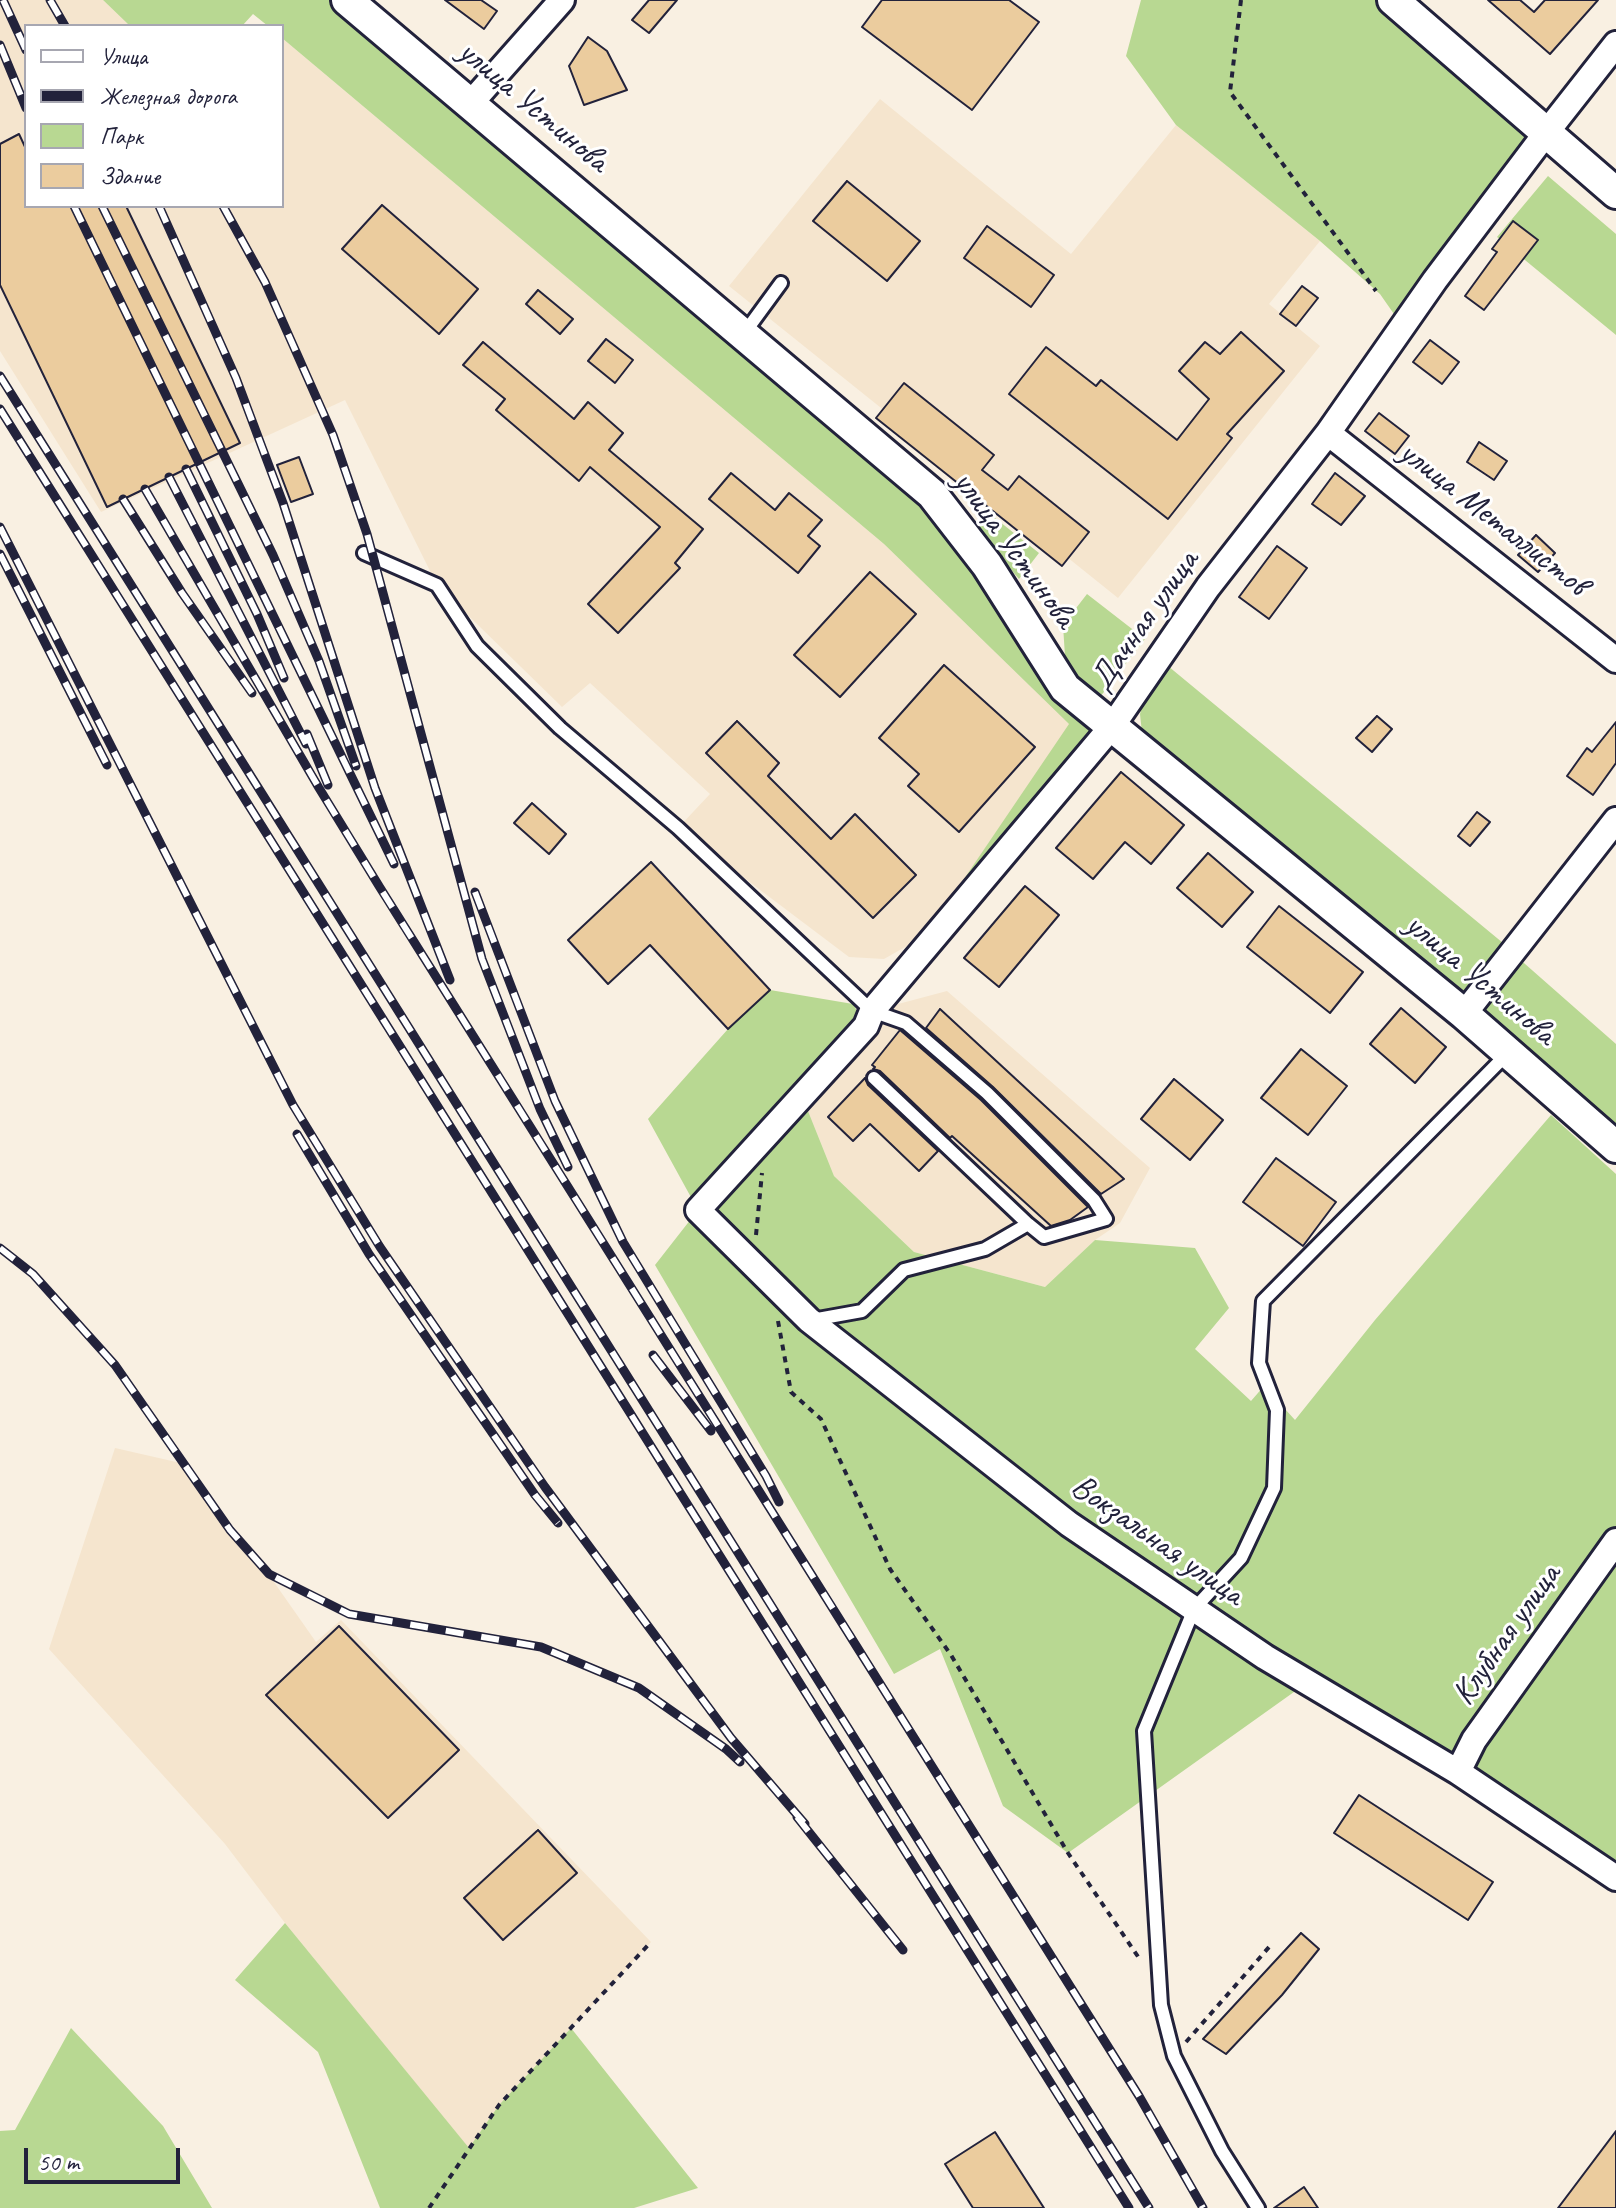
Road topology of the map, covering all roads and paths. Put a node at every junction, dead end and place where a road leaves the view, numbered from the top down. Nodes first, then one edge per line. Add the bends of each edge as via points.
1 (347, 0) edge
2 (562, 0) edge
3 (1241, 0) edge
4 (1393, 0) edge
5 (1616, 44) edge
6 (470, 104) junction
7 (1546, 133) junction
8 (1616, 193) edge
9 (781, 283) dead end
10 (1376, 291) dead end
11 (743, 335) junction
12 (1328, 433) junction
13 (364, 553) dead end
14 (1616, 660) edge
15 (1113, 725) junction
16 (1616, 820) edge
17 (872, 1011) junction
18 (1464, 1014) junction
19 (1508, 1053) junction
20 (874, 1078) dead end
21 (767, 1133) junction
22 (1616, 1147) edge
23 (698, 1210) joint
24 (1028, 1224) junction
25 (771, 1282) junction
26 (809, 1320) junction
27 (1616, 1541) edge
28 (1194, 1609) junction
29 (1458, 1772) junction
30 (1616, 1878) edge
31 (651, 1942) dead end
32 (1270, 1946) dead end
33 (1161, 1994) junction
34 (1174, 2056) junction
35 (429, 2208) edge
36 (1258, 2208) edge

1 - 6 street, улица Устинова
2 - 6 street
3 - 10 path via 1230,92
4 - 7 street
5 - 7 street, Дачная улица
6 - 11 street, улица Устинова
7 - 8 street
7 - 12 street, Дачная улица
9 - 11 lane
11 - 15 street, улица Устинова via 932,494 987,565 1065,688
12 - 14 street, улица Металлистов
12 - 15 street, Дачная улица via 1208,587
13 - 17 lane via 437,585 477,646 560,728 678,828
15 - 17 street, Дачная улица
15 - 18 street, улица Устинова
16 - 18 street
17 - 21 street, Дачная улица via 866,1026
17 - 24 lane via 906,1023 987,1093 1094,1200 1106,1219 1044,1237
18 - 19 street, улица Устинова
19 - 22 street, улица Устинова
19 - 28 lane via 1263,1301 1259,1363 1277,1410 1274,1488 1241,1558
20 - 24 lane
21 - 23 street, Дачная улица
21 - 25 path via 756,1234
23 - 25 street, Вокзальная улица
24 - 26 lane via 985,1249 904,1270 862,1311
25 - 26 street, Вокзальная улица
25 - 33 path via 791,1392 821,1419 890,1569 951,1655 1068,1853
26 - 28 street, Вокзальная улица via 1069,1524
27 - 29 street, Клубная улица via 1474,1740
28 - 29 street, Вокзальная улица
28 - 33 lane via 1144,1731
29 - 30 street, Вокзальная улица
31 - 35 path via 499,2105
32 - 34 path
33 - 34 lane
34 - 36 lane

